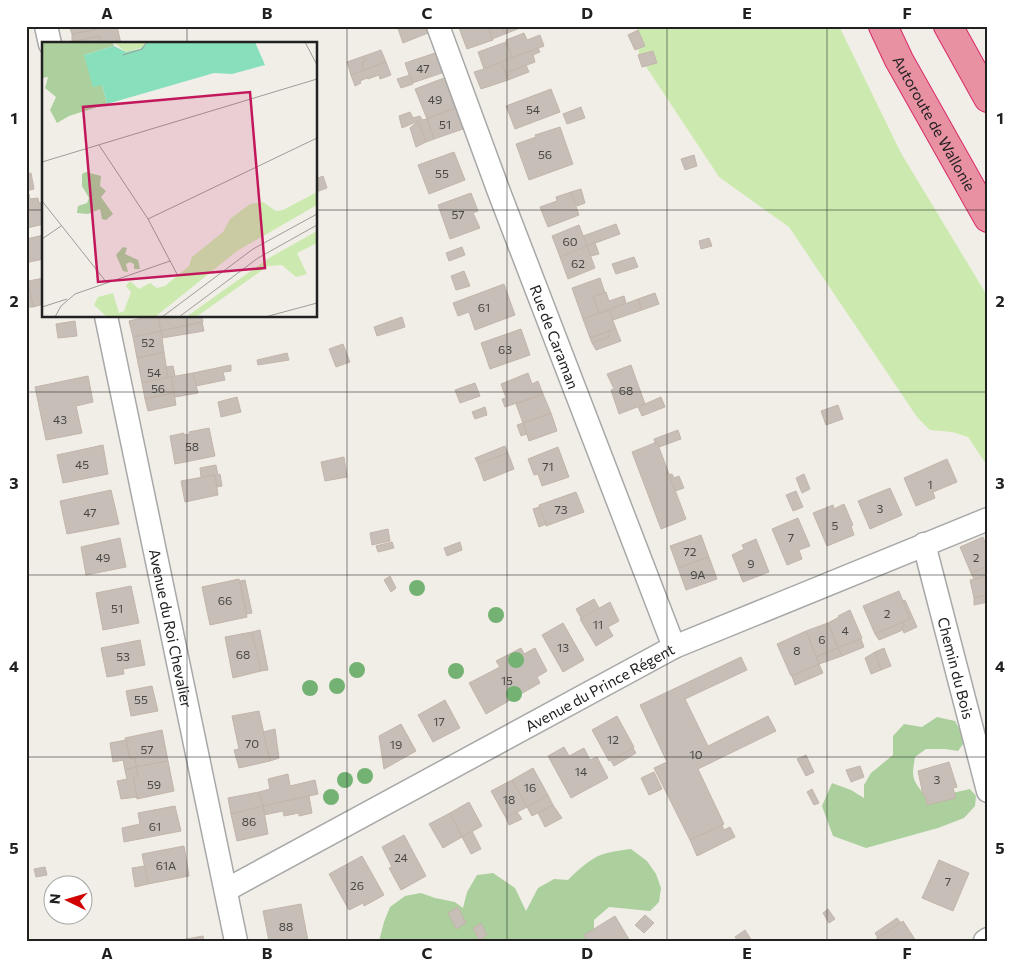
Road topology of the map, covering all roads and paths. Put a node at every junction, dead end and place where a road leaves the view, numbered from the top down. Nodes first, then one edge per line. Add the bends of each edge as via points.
1 (46, 26) edge
2 (438, 26) edge
3 (883, 26) edge
4 (948, 26) edge
5 (50, 42) edge
6 (988, 98) edge
7 (988, 218) edge
8 (106, 318) edge
9 (988, 519) edge
10 (924, 544) junction
11 (674, 646) junction
12 (988, 791) edge
13 (226, 890) junction
14 (236, 941) edge

1 - 5 street
2 - 11 street, Rue de Caraman
3 - 7 highway, Autoroute de Wallonie
4 - 6 highway
8 - 13 street, Avenue du Roi Chevalier
9 - 10 street, Avenue du Prince Régent
10 - 11 street, Avenue du Prince Régent
10 - 12 street, Chemin du Bois
11 - 13 street, Avenue du Prince Régent
13 - 14 street, Avenue du Roi Chevalier

